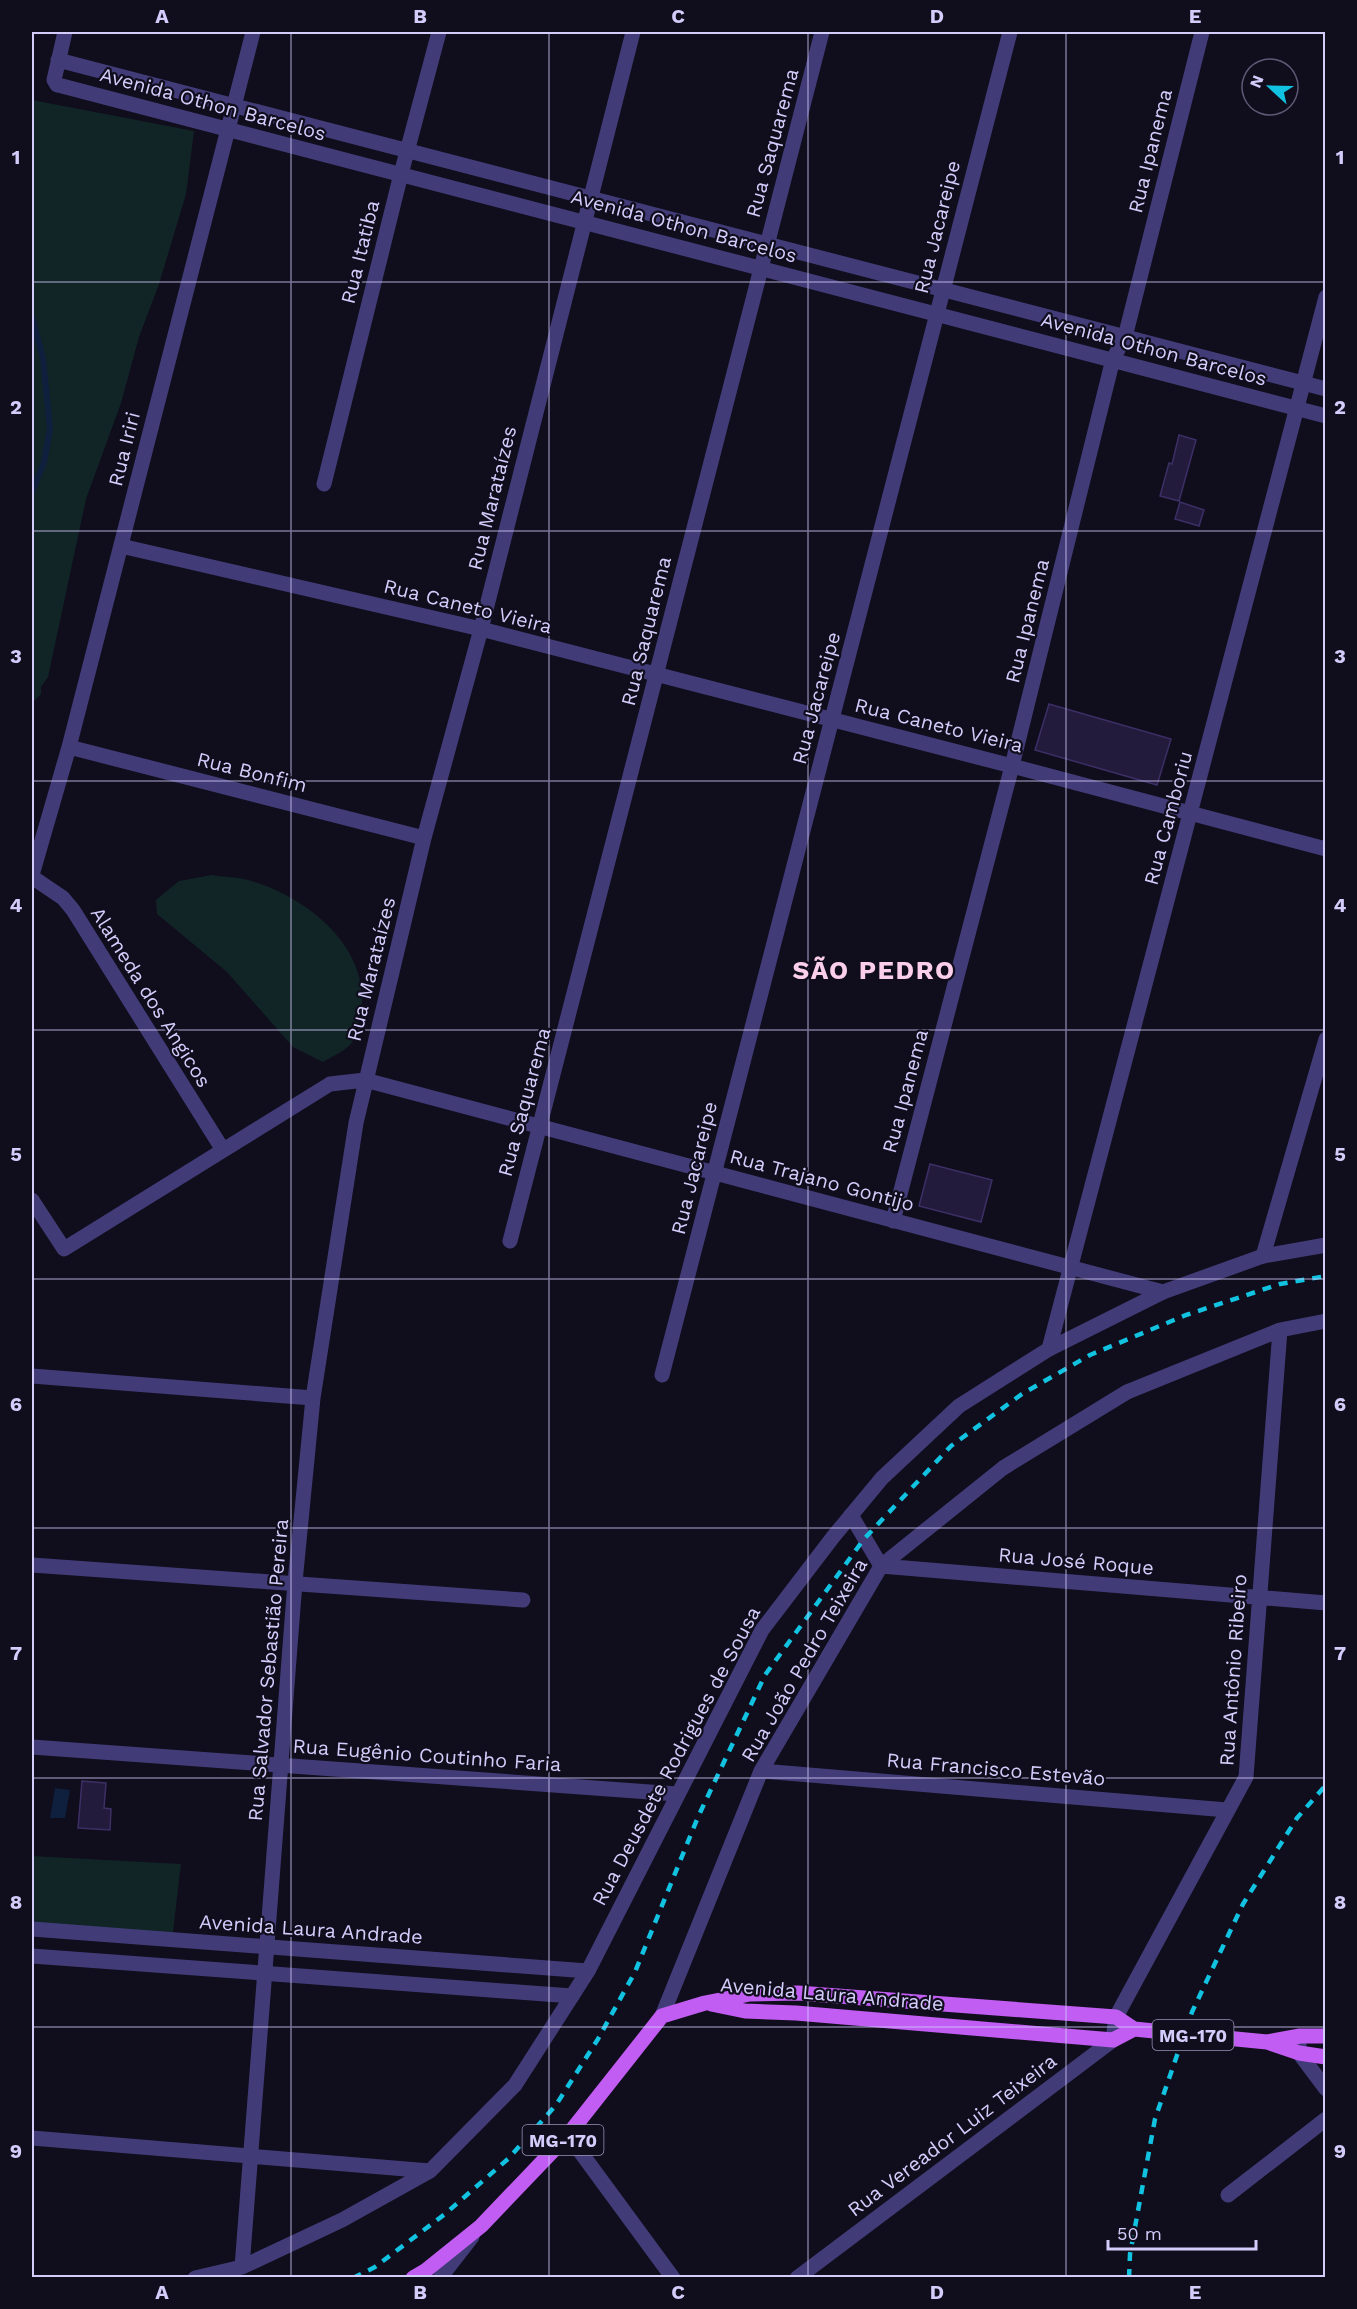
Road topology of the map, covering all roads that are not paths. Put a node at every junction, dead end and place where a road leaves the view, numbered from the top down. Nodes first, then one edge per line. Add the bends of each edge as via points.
1 (65, 32) edge
2 (253, 32) edge
3 (439, 32) edge
4 (633, 32) edge
5 (822, 32) edge
6 (1010, 32) edge
7 (1202, 32) edge
8 (58, 60) junction
9 (234, 105) junction
10 (228, 131) junction
11 (407, 150) junction
12 (401, 174) junction
13 (591, 198) junction
14 (585, 222) junction
15 (767, 244) junction
16 (761, 268) junction
17 (943, 290) junction
18 (1326, 297) edge
19 (937, 314) junction
20 (1125, 337) junction
21 (1113, 359) junction
22 (1303, 384) junction
23 (1326, 389) edge
24 (1297, 408) junction
25 (1326, 416) edge
26 (324, 484) dead end
27 (121, 546) junction
28 (481, 629) junction
29 (656, 674) junction
30 (832, 719) junction
31 (69, 747) junction
32 (1012, 766) junction
33 (1190, 813) junction
34 (424, 838) junction
35 (1326, 849) edge
36 (32, 876) edge
37 (1326, 1039) edge
38 (365, 1080) junction
39 (539, 1127) junction
40 (223, 1150) junction
41 (714, 1173) junction
42 (32, 1200) edge
43 (893, 1221) junction
44 (510, 1241) dead end
45 (1326, 1245) edge
46 (1263, 1256) junction
47 (1070, 1268) junction
48 (1163, 1292) junction
49 (1326, 1321) edge
50 (1280, 1330) junction
51 (1049, 1348) junction
52 (662, 1375) dead end
53 (32, 1376) edge
54 (313, 1398) junction
55 (852, 1515) junction
56 (32, 1564) edge
57 (881, 1566) junction
58 (295, 1582) junction
59 (1260, 1598) junction
60 (523, 1600) dead end
61 (1326, 1604) edge
62 (32, 1747) edge
63 (281, 1765) junction
64 (761, 1771) junction
65 (677, 1794) junction
66 (1227, 1810) junction
67 (32, 1929) edge
68 (267, 1947) junction
69 (32, 1956) edge
70 (588, 1971) junction
71 (265, 1973) junction
72 (572, 1996) junction
73 (705, 2003) junction
74 (662, 2016) junction
75 (1116, 2017) junction
76 (1139, 2029) junction
77 (1300, 2036) junction
78 (1326, 2036) edge
79 (1113, 2040) junction
80 (1267, 2042) junction
81 (1299, 2053) junction
82 (1326, 2057) edge
83 (1326, 2089) edge
84 (1326, 2119) edge
85 (568, 2135) junction
86 (32, 2138) edge
87 (250, 2156) junction
88 (430, 2171) junction
89 (1228, 2195) dead end
90 (483, 2223) junction
91 (242, 2266) junction
92 (195, 2277) edge
93 (414, 2277) edge
94 (440, 2277) edge
95 (673, 2277) edge
96 (797, 2277) edge

1 - 8 street, Avenida Othon Barcelos
2 - 9 street, Rua Iriri
3 - 11 street, Rua Itatiba
4 - 13 street, Rua Marataízes
5 - 15 street, Rua Saquarema
6 - 17 street, Rua Jacareipe
7 - 20 street, Rua Ipanema
8 - 9 street, Avenida Othon Barcelos
8 - 10 street, Avenida Othon Barcelos via 54,80 57,85
9 - 10 street, Rua Iriri
9 - 11 street, Avenida Othon Barcelos
10 - 12 street, Avenida Othon Barcelos
10 - 27 street, Rua Iriri
11 - 12 street, Rua Itatiba
11 - 13 street, Avenida Othon Barcelos
12 - 14 street, Avenida Othon Barcelos
12 - 26 street, Rua Itatiba
13 - 14 street, Rua Marataízes
13 - 15 street, Avenida Othon Barcelos
14 - 16 street, Avenida Othon Barcelos
14 - 28 street, Rua Marataízes
15 - 16 street, Rua Saquarema
15 - 17 street, Avenida Othon Barcelos
16 - 19 street, Avenida Othon Barcelos
16 - 29 street, Rua Saquarema
17 - 19 street, Rua Jacareipe
17 - 20 street, Avenida Othon Barcelos
18 - 22 street, Rua Camboriu
19 - 21 street, Avenida Othon Barcelos
19 - 30 street, Rua Jacareipe
20 - 21 street, Rua Ipanema
20 - 22 street, Avenida Othon Barcelos
21 - 24 street, Avenida Othon Barcelos
21 - 32 street, Rua Ipanema
22 - 23 street, Avenida Othon Barcelos
22 - 24 street, Rua Camboriu
24 - 25 street, Avenida Othon Barcelos
24 - 33 street, Rua Camboriu
27 - 28 street, Rua Caneto Vieira
27 - 31 street, Rua Iriri
28 - 29 street, Rua Caneto Vieira
28 - 34 street, Rua Marataízes
29 - 30 street, Rua Caneto Vieira
29 - 39 street, Rua Saquarema
30 - 32 street, Rua Caneto Vieira
30 - 41 street, Rua Jacareipe
31 - 34 street, Rua Bonfim
31 - 36 street, Rua Iriri
32 - 33 street, Rua Caneto Vieira
32 - 43 street, Rua Ipanema
33 - 35 street, Rua Caneto Vieira
33 - 47 street, Rua Camboriu
34 - 38 street, Rua Marataízes
36 - 40 street, Alameda dos Angicos via 73,910
37 - 46 street
38 - 39 street, Rua Trajano Gontijo
38 - 40 street via 330,1084
38 - 54 street, Rua Salvador Sebastião Pereira
39 - 41 street, Rua Trajano Gontijo
39 - 44 street, Rua Saquarema
40 - 42 street via 64,1249
41 - 43 street, Rua Trajano Gontijo
41 - 52 street, Rua Jacareipe
43 - 47 street, Rua Trajano Gontijo
45 - 46 street, Rua Deusdete Rodrigues de Sousa
46 - 48 street, Rua Deusdete Rodrigues de Sousa
47 - 48 street, Rua Trajano Gontijo
47 - 51 street, Rua Camboriu
48 - 51 street, Rua Deusdete Rodrigues de Sousa
49 - 50 street, Rua João Pedro Teixeira
50 - 57 street, Rua João Pedro Teixeira via 1127,1392 1003,1468
50 - 59 street, Rua Antônio Ribeiro
51 - 55 street, Rua Deusdete Rodrigues de Sousa via 959,1406 882,1478
53 - 54 street
54 - 58 street, Rua Salvador Sebastião Pereira
55 - 57 street
55 - 65 street, Rua Deusdete Rodrigues de Sousa via 762,1630
56 - 58 street
57 - 59 street, Rua José Roque
57 - 64 street, Rua João Pedro Teixeira
58 - 60 street
58 - 63 street, Rua Salvador Sebastião Pereira
59 - 61 street, Rua José Roque
59 - 66 street, Rua Antônio Ribeiro via 1246,1777
62 - 63 street, Rua Eugênio Coutinho Faria
63 - 65 street, Rua Eugênio Coutinho Faria
63 - 68 street, Rua Salvador Sebastião Pereira
64 - 66 street, Rua Francisco Estevão
64 - 74 street, Rua João Pedro Teixeira
65 - 70 street, Rua Deusdete Rodrigues de Sousa
66 - 75 street, Rua Antônio Ribeiro
67 - 68 street, Avenida Laura Andrade
68 - 70 street, Avenida Laura Andrade
68 - 71 street, Rua Salvador Sebastião Pereira
69 - 71 street
70 - 72 street, Rua Deusdete Rodrigues de Sousa
71 - 72 street
71 - 87 street, Rua Salvador Sebastião Pereira
72 - 88 street, Rua Deusdete Rodrigues de Sousa via 515,2085
73 - 74 main road
73 - 75 main road, Avenida Laura Andrade via 750,1994 798,1993
73 - 79 main road, Avenida Laura Andrade via 745,2011
74 - 85 main road, MG-170
75 - 76 main road, Avenida Laura Andrade
75 - 79 street
76 - 79 main road
76 - 80 main road, Avenida Laura Andrade / MG-170
77 - 78 main road, MG-170
77 - 80 main road, MG-170
77 - 81 street
79 - 96 street, Rua Vereador Luiz Teixeira
80 - 81 main road, Avenida Laura Andrade / MG-170
81 - 82 main road, Avenida Laura Andrade / MG-170
81 - 83 street
84 - 89 street
85 - 90 main road, MG-170
85 - 95 street
86 - 87 street
87 - 88 street
87 - 91 street, Rua Salvador Sebastião Pereira
88 - 91 street, Rua Deusdete Rodrigues de Sousa via 342,2220
90 - 93 main road, MG-170
90 - 94 street
91 - 92 street, Rua Deusdete Rodrigues de Sousa

